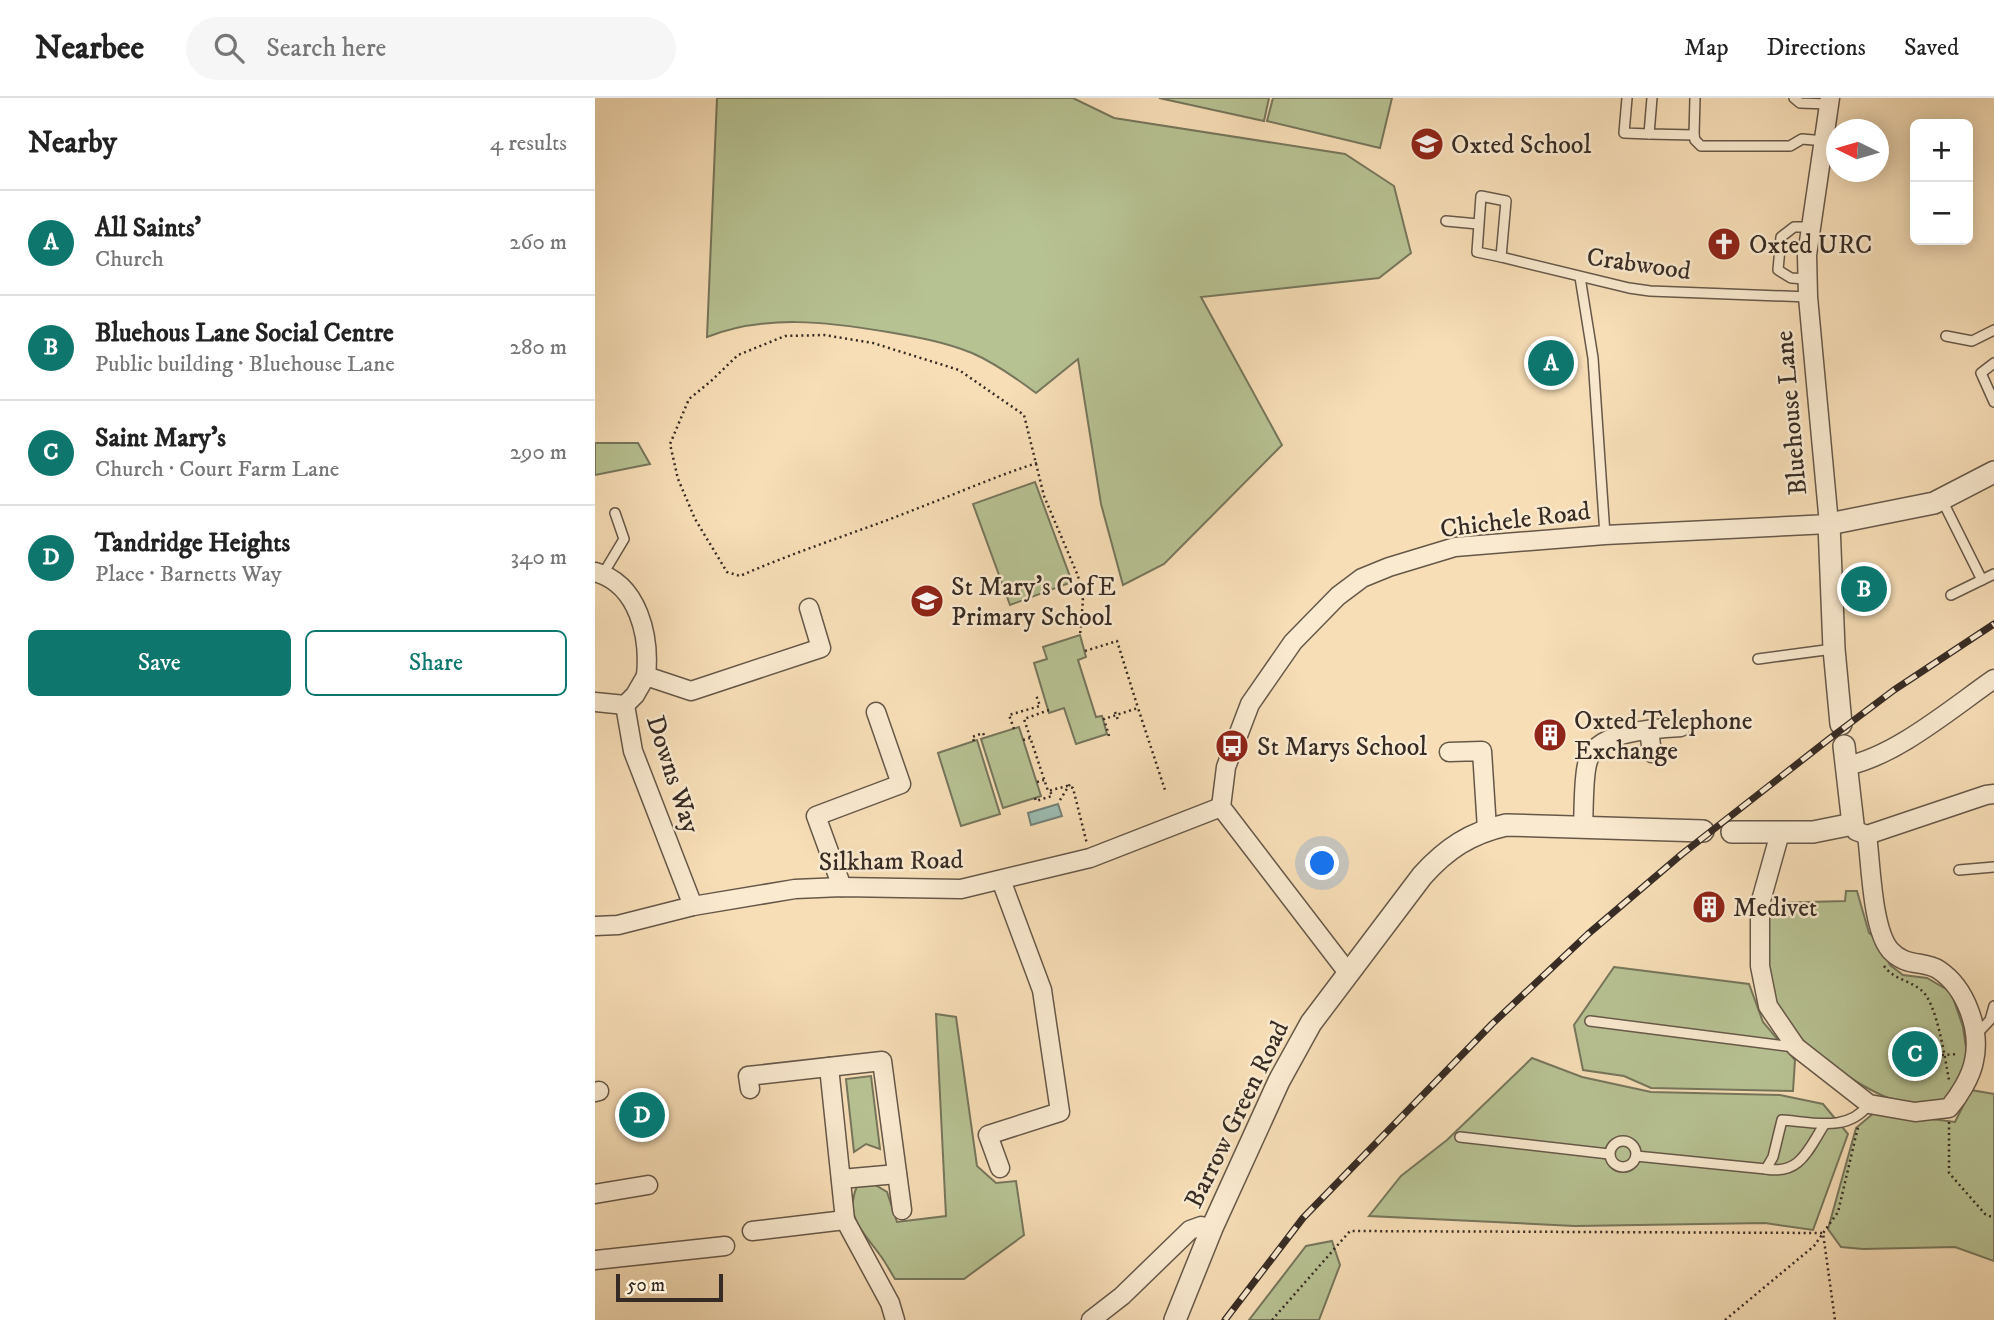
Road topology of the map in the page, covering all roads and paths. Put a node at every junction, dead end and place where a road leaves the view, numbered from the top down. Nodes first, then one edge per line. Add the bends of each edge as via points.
1 (1627, 98) edge
2 (1652, 98) edge
3 (1695, 98) edge
4 (1794, 98) edge
5 (1830, 101) edge
6 (1649, 134) junction
7 (1694, 135) junction
8 (1825, 141) junction
9 (1446, 221) dead end
10 (1478, 224) junction
11 (1810, 227) junction
12 (1504, 257) junction
13 (1580, 277) junction
14 (1807, 279) junction
15 (1808, 297) junction
16 (1994, 330) edge
17 (1946, 336) dead end
18 (1994, 363) edge
19 (1994, 402) edge
20 (1037, 463) junction
21 (1994, 472) edge
22 (1942, 500) junction
23 (615, 513) dead end
24 (1829, 524) junction
25 (1605, 535) junction
26 (599, 573) edge
27 (1994, 574) edge
28 (1982, 580) junction
29 (1951, 595) dead end
30 (809, 608) dead end
31 (1080, 635) dead end
32 (1834, 649) junction
33 (1084, 651) dead end
34 (1758, 659) dead end
35 (646, 676) junction
36 (1994, 679) edge
37 (1036, 695) dead end
38 (595, 702) edge
39 (625, 705) junction
40 (1138, 708) junction
41 (1049, 710) dead end
42 (876, 712) dead end
43 (1841, 724) dead end
44 (1681, 727) dead end
45 (1014, 729) dead end
46 (1649, 730) junction
47 (1109, 736) dead end
48 (985, 738) dead end
49 (1030, 738) junction
50 (1023, 740) dead end
51 (974, 741) dead end
52 (1449, 752) dead end
53 (1651, 752) dead end
54 (1845, 756) joint
55 (1044, 780) junction
56 (1037, 782) dead end
57 (1070, 785) junction
58 (1165, 790) dead end
59 (1050, 791) junction
60 (1994, 794) edge
61 (1035, 798) dead end
62 (1061, 800) dead end
63 (1221, 807) junction
64 (1583, 827) junction
65 (1487, 829) junction
66 (1860, 830) junction
67 (1703, 831) dead end
68 (1732, 832) dead end
69 (1780, 833) junction
70 (1090, 858) junction
71 (1994, 867) edge
72 (1959, 870) dead end
73 (1001, 880) junction
74 (842, 887) junction
75 (693, 906) junction
76 (595, 926) edge
77 (1349, 974) junction
78 (1994, 1006) edge
79 (1590, 1021) dead end
80 (1975, 1037) junction
81 (1796, 1047) junction
82 (1959, 1054) dead end
83 (1942, 1055) dead end
84 (829, 1067) junction
85 (750, 1089) dead end
86 (1949, 1108) junction
87 (1865, 1109) junction
88 (1823, 1125) junction
89 (1460, 1138) dead end
90 (1609, 1154) junction
91 (1636, 1156) junction
92 (1000, 1168) dead end
93 (1766, 1169) junction
94 (897, 1174) junction
95 (841, 1179) junction
96 (648, 1185) dead end
97 (595, 1194) edge
98 (902, 1210) dead end
99 (1994, 1218) edge
100 (845, 1220) junction
101 (1212, 1228) junction
102 (752, 1231) dead end
103 (1822, 1233) junction
104 (725, 1246) dead end
105 (595, 1260) edge
106 (895, 1320) edge
107 (1091, 1320) edge
108 (1175, 1320) edge
109 (1272, 1320) edge
110 (1725, 1320) edge
111 (1835, 1320) edge

1 - 6 lane via 1624,133
2 - 6 lane
3 - 7 lane
4 - 5 lane via 1800,103
5 - 8 street, Bluehouse Lane
6 - 7 lane
7 - 8 lane via 1701,146 1790,146 1802,139
8 - 11 street, Bluehouse Lane
9 - 10 lane
10 - 12 lane, Crabwood via 1476,252
10 - 12 lane via 1481,196 1506,201
11 - 14 street, Bluehouse Lane
11 - 14 lane via 1794,227 1781,237 1778,270 1791,278
12 - 13 lane, Crabwood
13 - 15 lane, Crabwood via 1650,291
13 - 25 lane via 1593,358
14 - 15 street, Bluehouse Lane
15 - 24 street, Bluehouse Lane
16 - 17 lane via 1972,341
18 - 19 lane via 1981,373
20 - 20 path via 1024,415 959,370 873,342 824,335 785,336 738,355 689,399 670,444 695,519 727,572 740,576
20 - 31 path via 1044,496 1078,576 1083,600
21 - 22 street
22 - 24 street
22 - 28 lane
23 - 26 lane via 624,539
24 - 25 street, Chichele Road
24 - 32 street, Bluehouse Lane
25 - 63 street, Chichele Road via 1455,547 1362,578 1293,642 1250,704 1226,767
26 - 35 street via 630,597 644,630
27 - 28 lane
28 - 29 lane
30 - 35 street, Downs Way via 821,648 691,691
32 - 34 lane
32 - 43 street, Bluehouse Lane
33 - 40 path via 1118,641
35 - 39 street, Downs Way
36 - 54 street via 1895,747 1864,762
37 - 45 path via 1040,706 1009,715
38 - 39 street
39 - 75 street, Downs Way via 633,751
40 - 47 path via 1103,720
40 - 58 path
41 - 49 path via 1024,719
42 - 74 street via 901,785 816,816
44 - 46 street
46 - 53 street
46 - 64 street via 1597,746 1588,760
48 - 51 path via 983,733 972,737
49 - 50 path
49 - 55 path
52 - 65 street via 1482,751
54 - 66 street
55 - 56 path
55 - 59 path
57 - 59 path
57 - 62 path
57 - 70 path
59 - 61 path via 1052,796
60 - 66 street
63 - 70 street, Silkham Road
63 - 77 street
64 - 65 street, Barrow Green Road via 1525,824
64 - 67 street, Barrow Green Road
65 - 77 street, Barrow Green Road via 1438,858
66 - 69 street
66 - 80 street via 1878,929 1890,950 1908,963 1937,969 1959,989
68 - 69 street
69 - 81 street via 1760,904 1760,966 1768,1006
70 - 73 street, Silkham Road
71 - 72 lane
73 - 74 street, Silkham Road via 961,888
73 - 92 street via 1042,990 1061,1112 988,1135
74 - 75 street, Silkham Road via 795,889
75 - 76 street, Silkham Road via 618,925
77 - 101 street, Barrow Green Road via 1311,1023 1279,1081
78 - 80 lane via 1990,1020
79 - 81 lane
80 - 86 street via 1974,1064
81 - 87 street
82 - 83 path
84 - 85 street via 748,1076
84 - 94 street via 882,1061
84 - 95 street
86 - 87 street via 1915,1112
86 - 99 path via 1949,1173 1985,1214
87 - 88 lane via 1855,1118
87 - 103 path via 1837,1212
88 - 93 lane via 1797,1166
88 - 93 lane via 1782,1120
89 - 90 lane
90 - 91 lane via 1611,1162 1626,1168
90 - 91 lane via 1619,1141 1635,1147
91 - 93 lane
94 - 95 street
94 - 98 street
95 - 100 street
96 - 97 street
100 - 102 street
100 - 106 street
101 - 107 street via 1190,1230
101 - 108 street, Barrow Green Road
103 - 109 path via 1350,1231
103 - 110 path via 1814,1246
103 - 111 path
104 - 105 street

